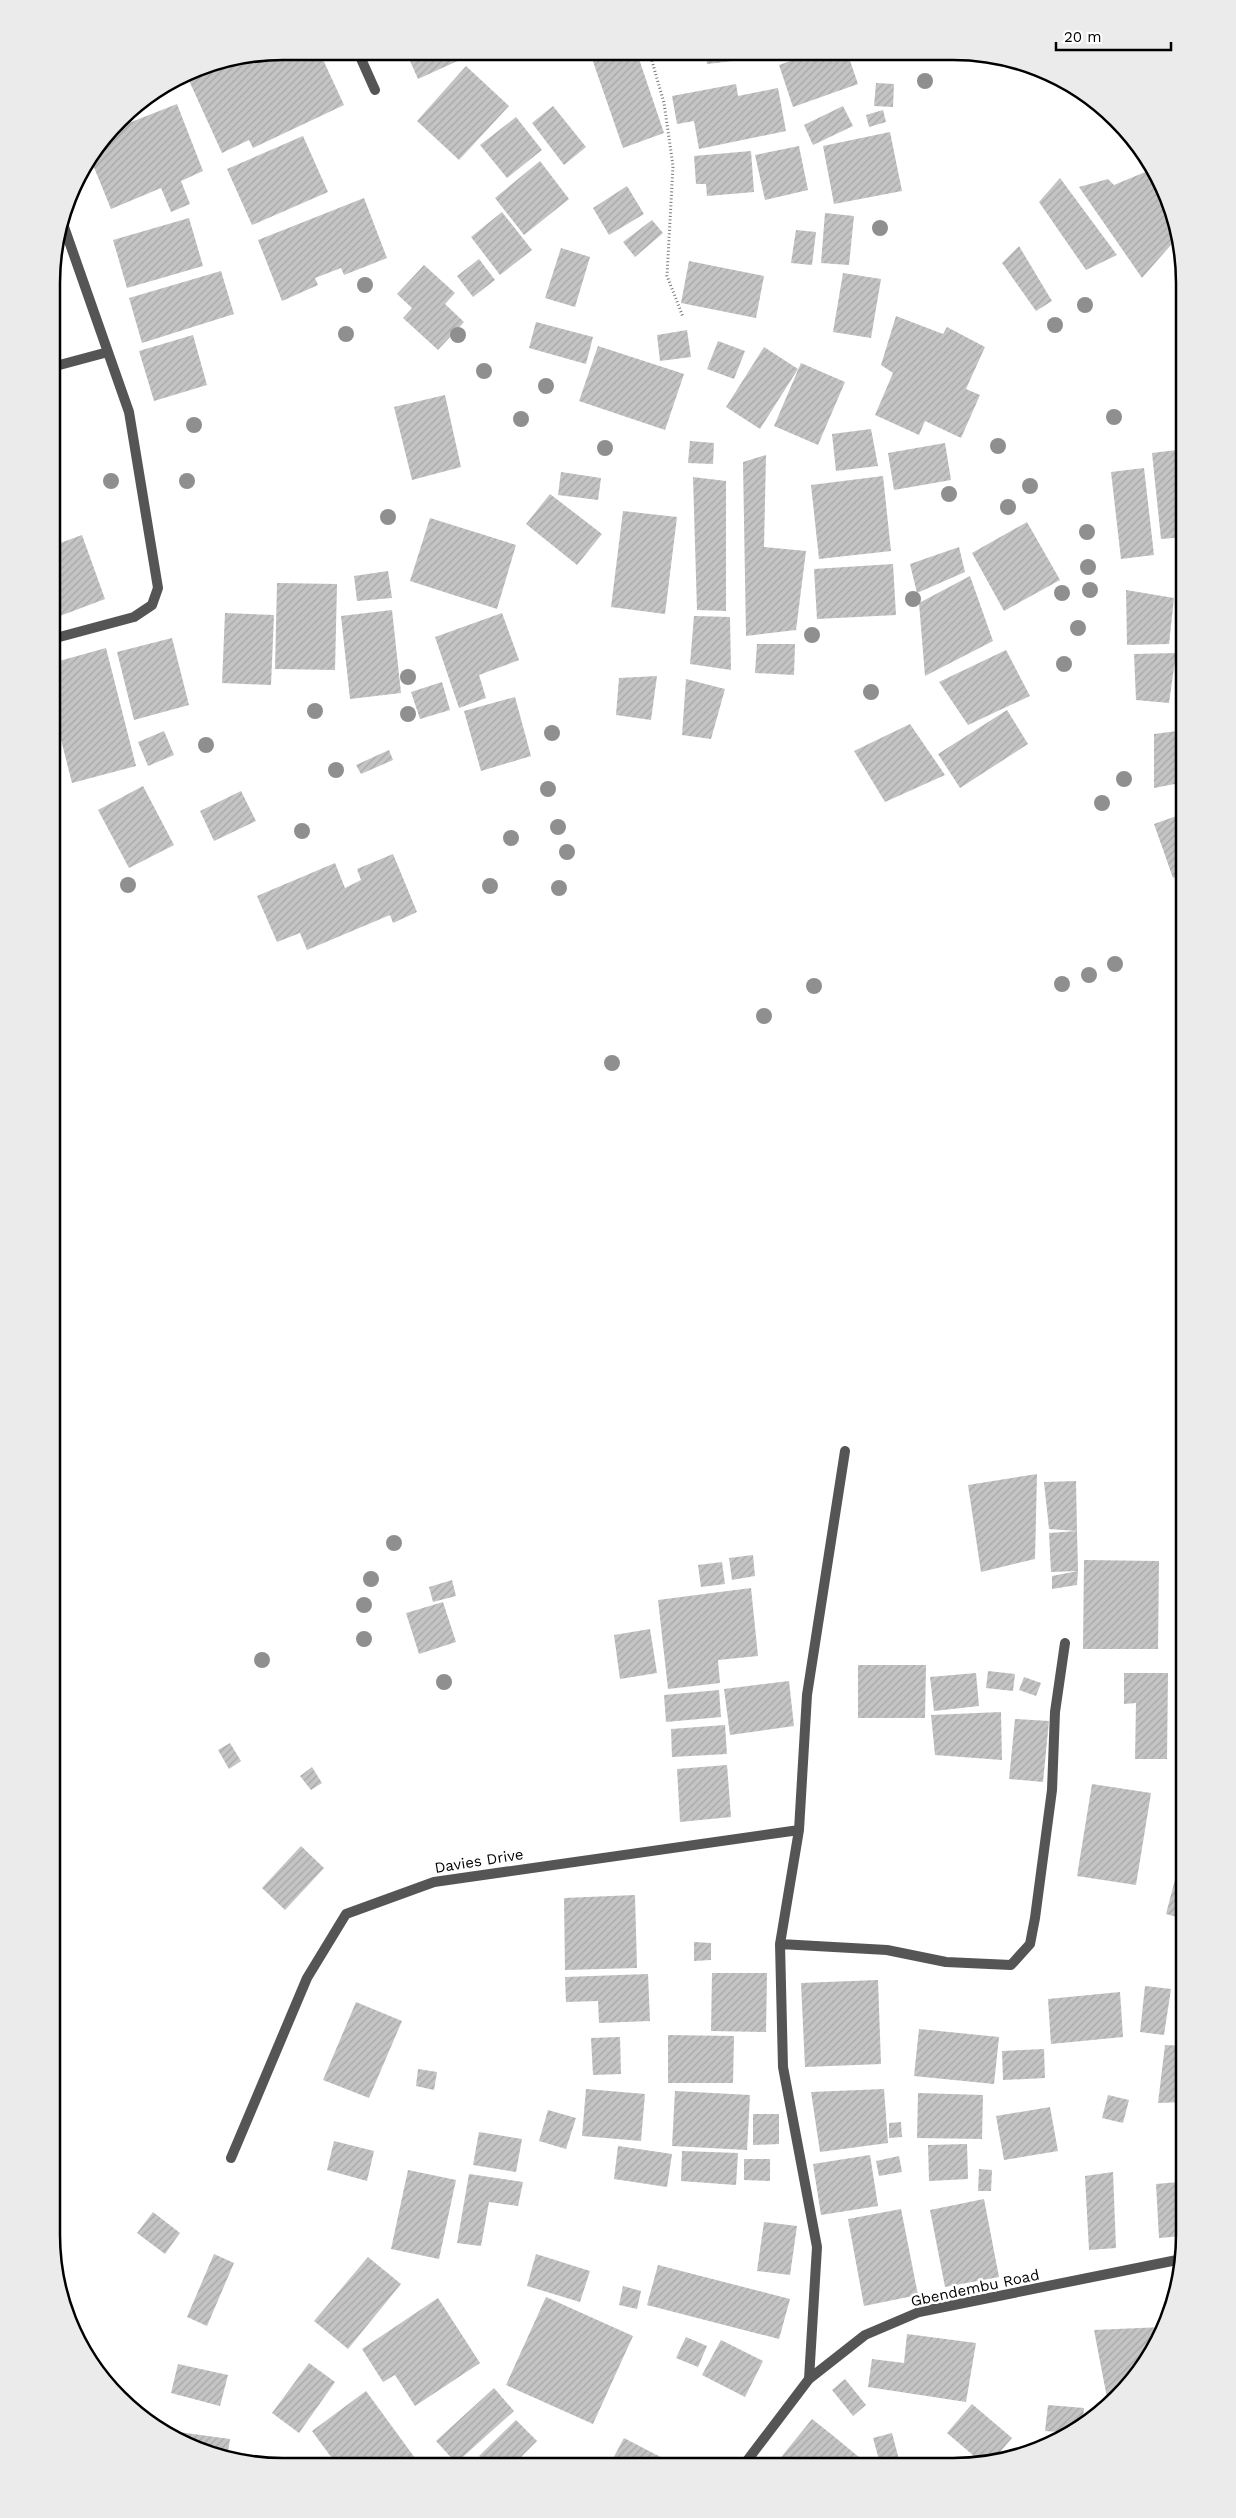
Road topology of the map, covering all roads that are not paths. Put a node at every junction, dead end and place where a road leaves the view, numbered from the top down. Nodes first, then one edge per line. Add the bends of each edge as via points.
1 (362, 60) edge
2 (375, 90) dead end
3 (66, 231) edge
4 (108, 352) junction
5 (60, 366) edge
6 (60, 637) edge
7 (845, 1451) dead end
8 (1065, 1643) dead end
9 (799, 1830) junction
10 (780, 1944) junction
11 (231, 2158) dead end
12 (1174, 2261) edge
13 (809, 2379) junction
14 (749, 2458) edge

1 - 2 street
3 - 4 street
4 - 5 street
4 - 6 street via 129,412 158,588 152,605 134,617
7 - 9 street via 807,1695
8 - 10 street via 1055,1712 1052,1790 1035,1918 1030,1944 1011,1965 946,1962 886,1950
9 - 10 street
9 - 11 street, Davies Drive via 434,1882 346,1914 307,1978
10 - 13 street via 783,2067 817,2247
12 - 13 street, Gbendembu Road via 919,2312 865,2335
13 - 14 street, Gbendembu Road

